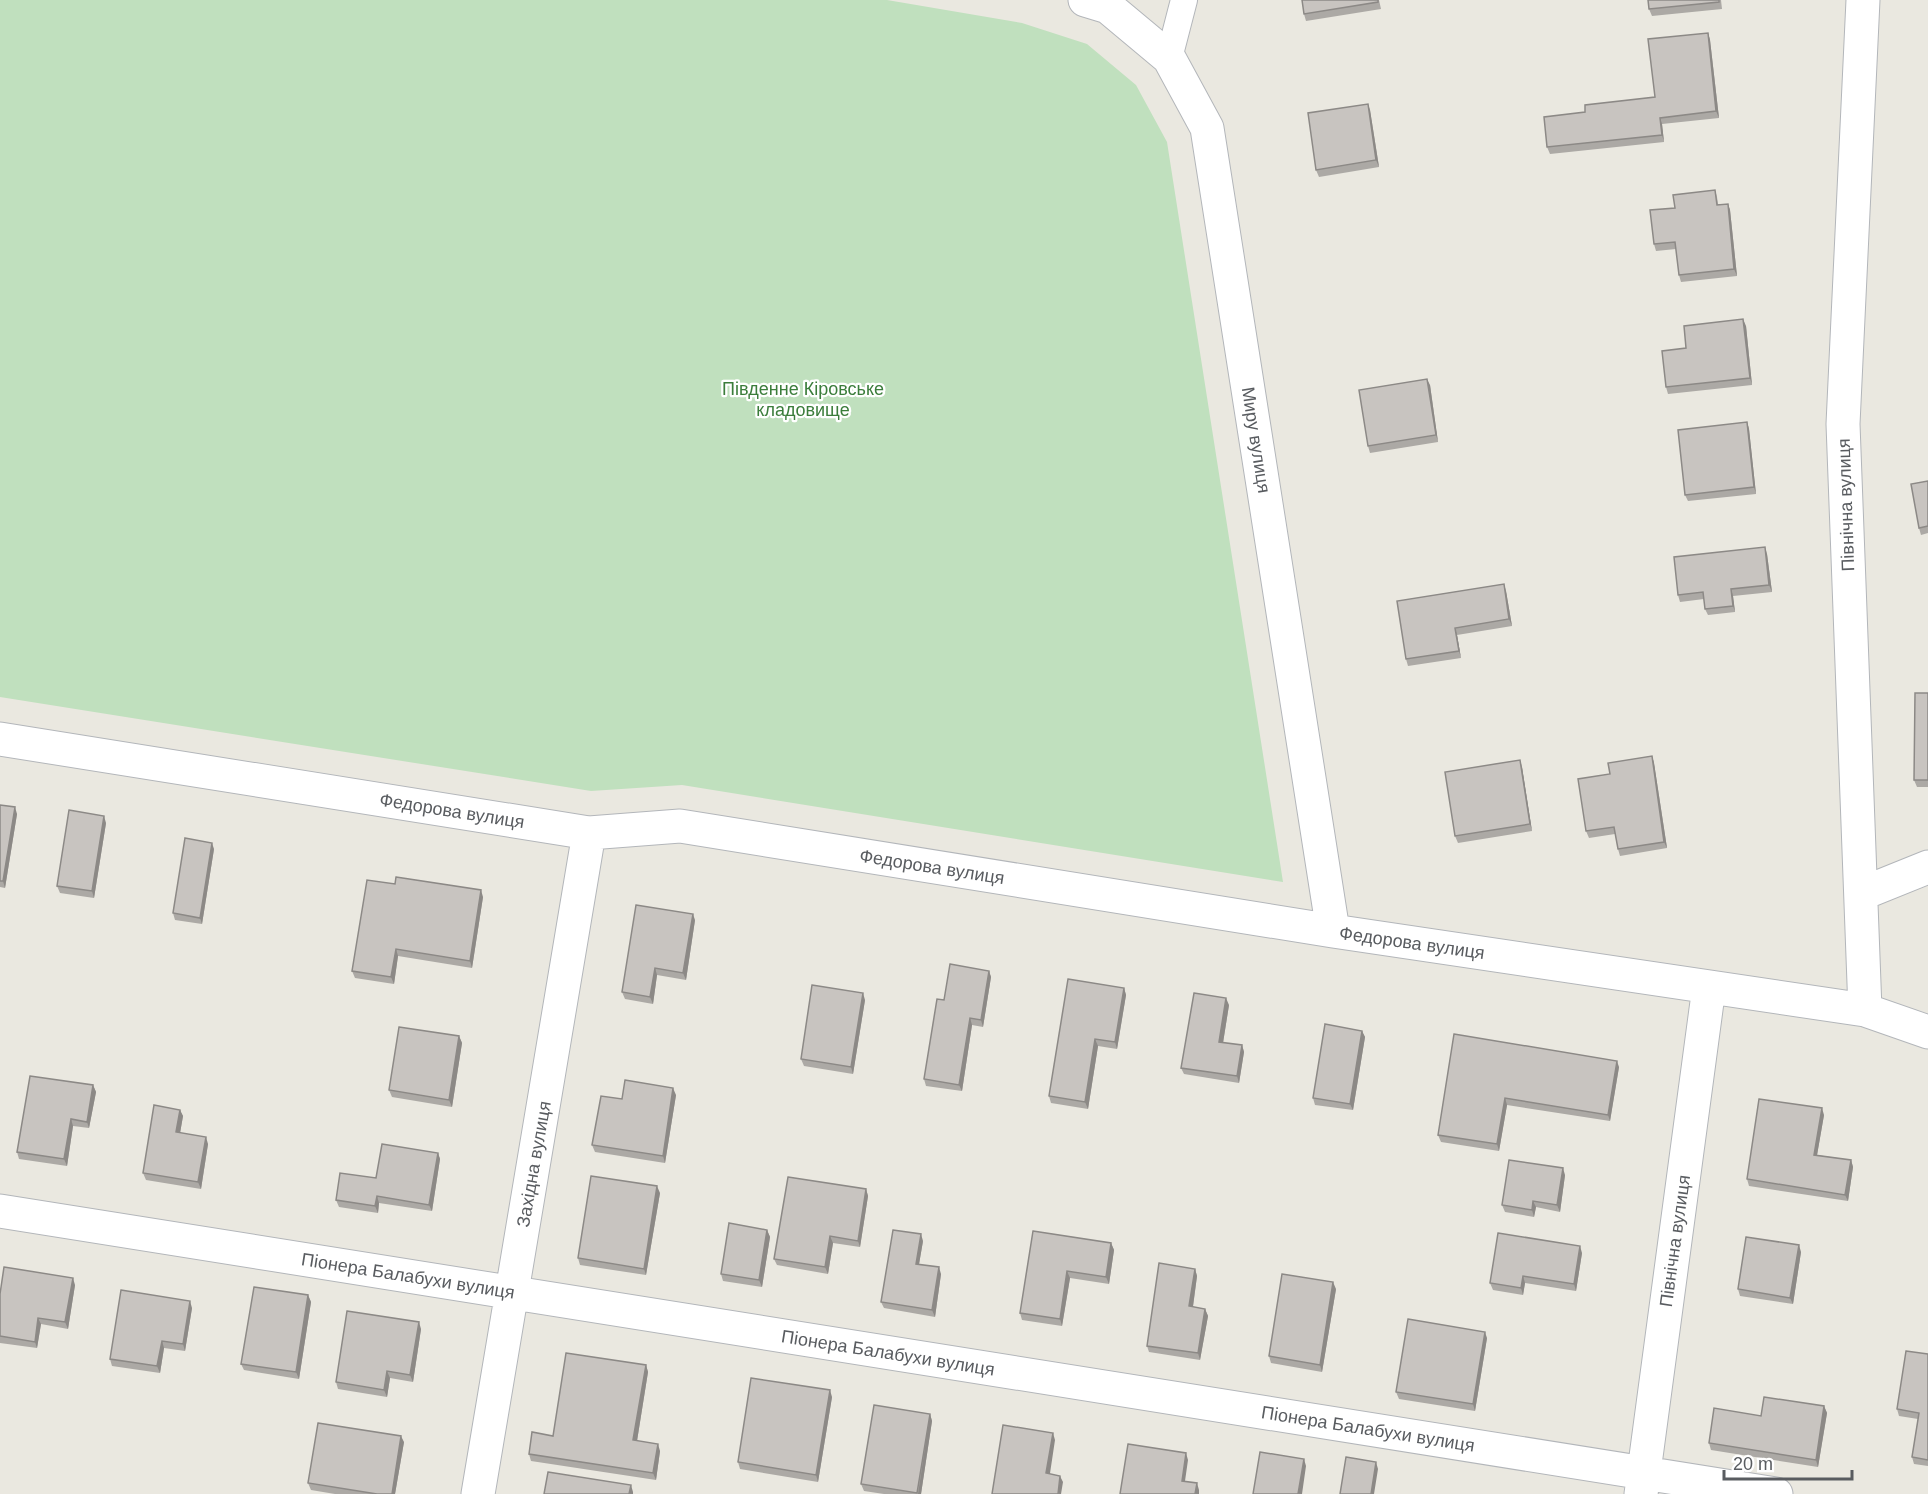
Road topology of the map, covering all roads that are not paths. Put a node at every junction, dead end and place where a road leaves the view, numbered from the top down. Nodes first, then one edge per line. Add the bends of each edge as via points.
1 (1086, 0) edge
2 (1184, 0) edge
3 (1863, 0) edge
4 (1169, 58) junction
5 (0, 739) edge
6 (589, 833) junction
7 (1928, 867) edge
8 (1861, 894) junction
9 (1334, 931) junction
10 (1709, 987) junction
11 (1865, 1010) junction
12 (1928, 1032) edge
13 (0, 1211) edge
14 (512, 1293) junction
15 (1643, 1484) edge
16 (478, 1494) edge
17 (1776, 1494) edge

1 - 4 street, Миру вулиця via 1108,7
2 - 4 lane
3 - 8 street, Північна вулиця via 1843,424
4 - 9 street, Миру вулиця via 1207,128
5 - 6 street, Федорова вулиця
6 - 9 street, Федорова вулиця via 680,826
6 - 14 street, Західна вулиця
7 - 8 street
8 - 11 street, Північна вулиця
9 - 10 street, Федорова вулиця
10 - 11 street, Федорова вулиця
10 - 15 street, Північна вулиця
11 - 12 street, Федорова вулиця
13 - 14 street, Піонера Балабухи вулиця
14 - 15 street, Піонера Балабухи вулиця
14 - 16 street, Західна вулиця
15 - 17 street, Піонера Балабухи вулиця

